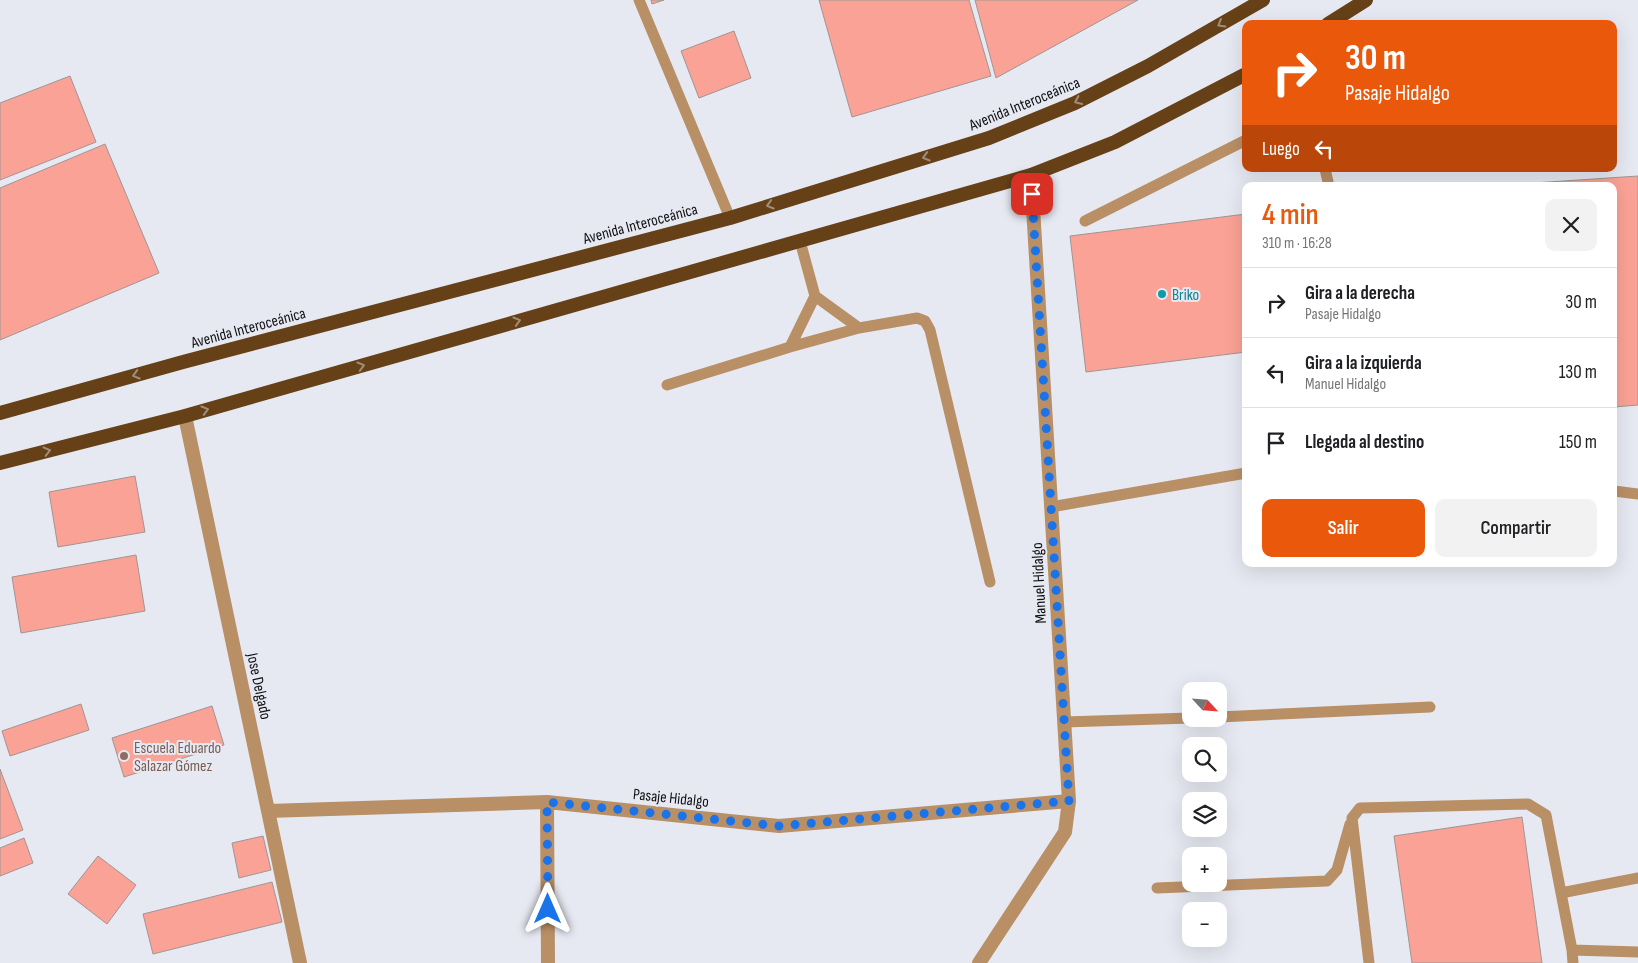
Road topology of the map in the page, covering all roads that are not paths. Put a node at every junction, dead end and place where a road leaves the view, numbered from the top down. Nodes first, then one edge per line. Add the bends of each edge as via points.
1 (639, 0) edge
2 (1263, 0) edge
3 (1366, 0) edge
4 (1334, 20) edge
5 (1242, 76) edge
6 (1242, 142) edge
7 (1031, 175) junction
8 (730, 218) junction
9 (1085, 221) dead end
10 (800, 241) junction
11 (814, 296) junction
12 (859, 328) junction
13 (790, 347) junction
14 (667, 385) dead end
15 (0, 413) edge
16 (185, 416) junction
17 (0, 463) edge
18 (1242, 474) edge
19 (1617, 491) edge
20 (1638, 494) edge
21 (1051, 507) junction
22 (990, 582) dead end
23 (1430, 707) dead end
24 (1228, 717) edge
25 (1182, 718) edge
26 (1064, 722) junction
27 (1069, 801) junction
28 (547, 802) junction
29 (268, 810) junction
30 (1352, 818) junction
31 (1638, 878) edge
32 (1157, 888) dead end
33 (1561, 893) junction
34 (1572, 950) junction
35 (1638, 952) edge
36 (300, 963) edge
37 (548, 963) edge
38 (979, 963) edge
39 (1368, 963) edge
40 (1573, 963) edge

1 - 8 lane
2 -> 8 highway, Avenida Interoceánica via 1148,66 1075,102 997,134
3 - 4 highway
5 - 7 highway via 1115,142
6 - 9 lane
7 - 10 highway
7 - 21 street, Manuel Hidalgo
8 -> 15 highway, Avenida Interoceánica
10 - 11 lane
16 -> 10 highway
11 - 12 lane
11 - 13 lane
12 - 13 lane
12 - 22 lane via 917,318 925,321 930,330
13 - 14 lane
17 -> 16 highway
16 - 29 street, Jose Delgado
18 - 21 lane
19 - 20 lane
21 - 26 street, Manuel Hidalgo
23 - 24 lane
25 - 26 lane
26 - 27 street, Manuel Hidalgo
27 - 28 street, Pasaje Hidalgo via 779,826
27 - 38 street, Manuel Hidalgo via 1064,832
28 - 29 street, Pasaje Hidalgo
28 - 37 street
29 - 36 street, Jose Delgado
30 - 32 lane via 1337,870 1326,881
30 - 33 lane via 1360,808 1528,804 1546,815
30 - 39 lane
31 - 33 lane
33 - 34 lane
34 - 35 lane
34 - 40 lane

